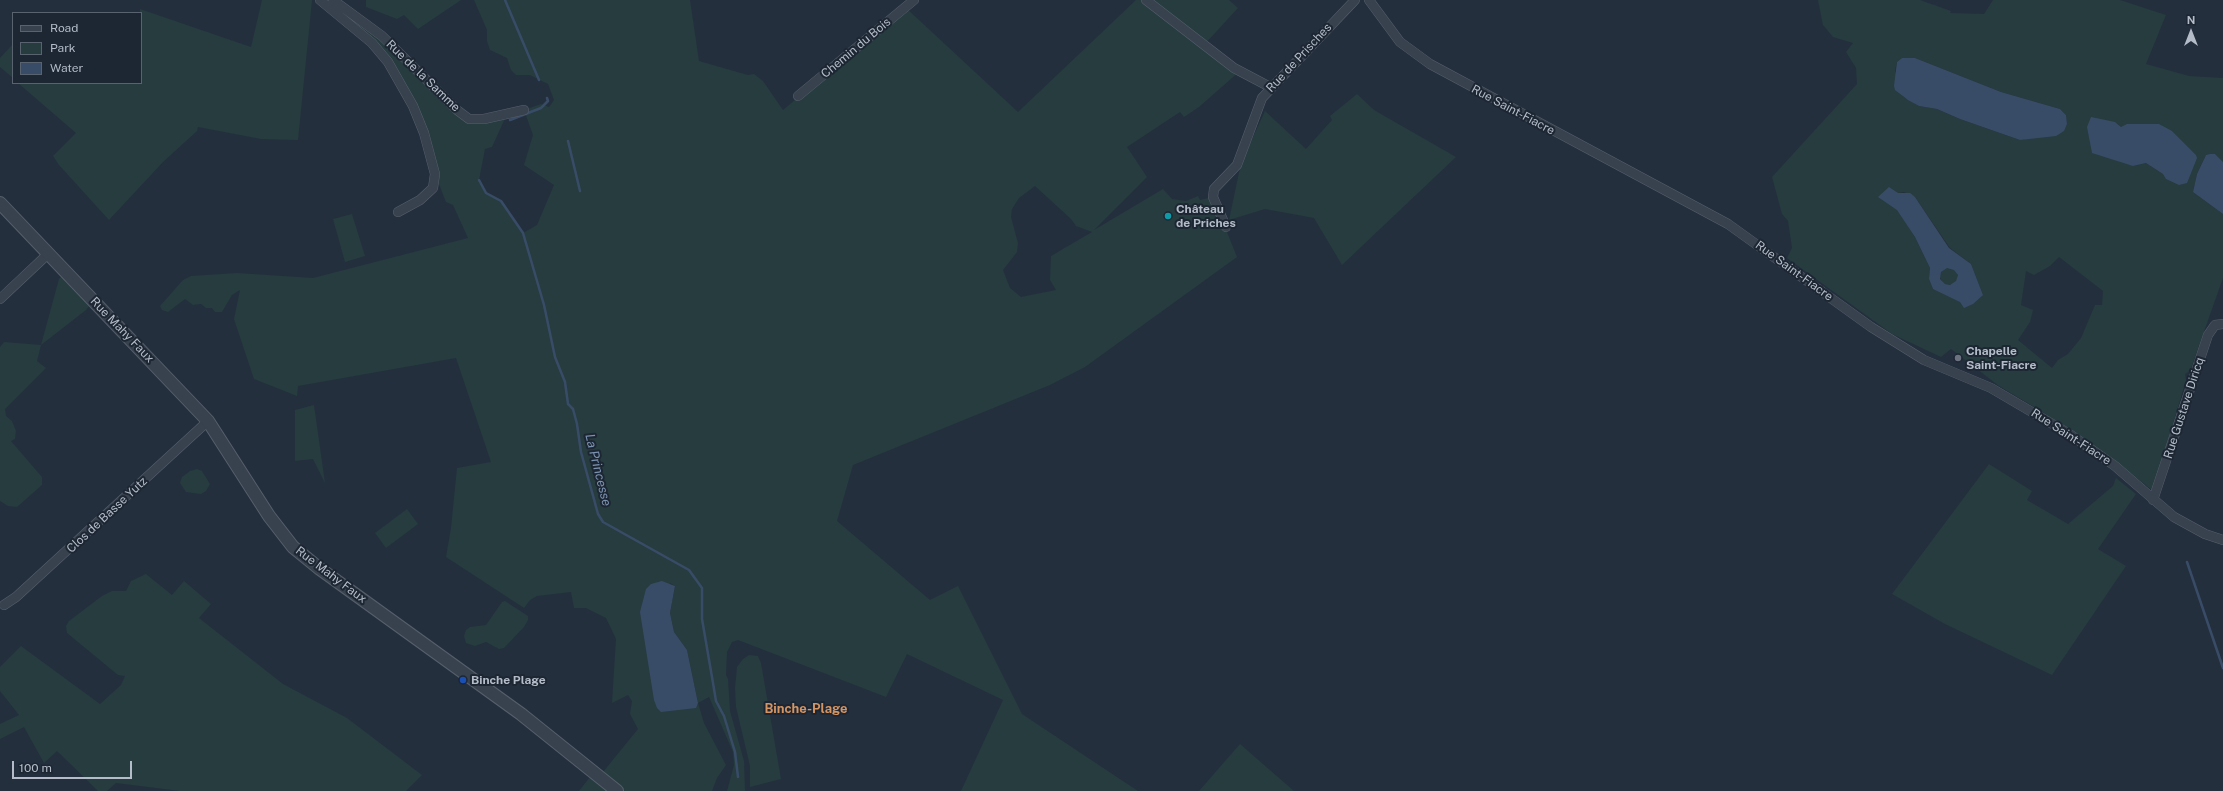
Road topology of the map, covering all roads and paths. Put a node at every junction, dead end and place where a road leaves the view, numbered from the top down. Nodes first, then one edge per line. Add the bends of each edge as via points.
1 (320, 0) edge
2 (333, 0) edge
3 (914, 0) edge
4 (1146, 0) edge
5 (1355, 0) edge
6 (1369, 0) edge
7 (1270, 87) junction
8 (798, 96) dead end
9 (524, 110) dead end
10 (0, 203) edge
11 (398, 212) dead end
12 (1226, 227) dead end
13 (48, 253) junction
14 (0, 299) edge
15 (2223, 324) edge
16 (208, 422) junction
17 (2153, 500) junction
18 (2223, 540) edge
19 (4, 605) dead end
20 (617, 791) edge

1 - 11 street via 372,43 388,62 413,106 424,133 435,174 433,188 420,200
2 - 9 street, Rue de la Samme via 382,36 469,119 484,119
3 - 8 street, Chemin du Bois
4 - 7 street via 1234,68
5 - 7 street, Rue de Prisches
6 - 17 street, Rue Saint-Fiacre via 1392,34 1410,51 1468,86 1728,224 1871,327 1924,360 1991,388 2071,435 2115,466
7 - 12 street, Rue de Prisches via 1262,98 1237,165 1214,189 1213,197
10 - 13 street, Rue Mahy Faux
13 - 14 street
13 - 16 street, Rue Mahy Faux
15 - 17 street, Rue Gustave Diricq via 2215,325 2208,335
16 - 19 street, Clos de Basse Yutz via 16,597
16 - 20 street, Rue Mahy Faux via 268,516 303,557 521,714
17 - 18 street, Rue Saint-Fiacre via 2186,524

